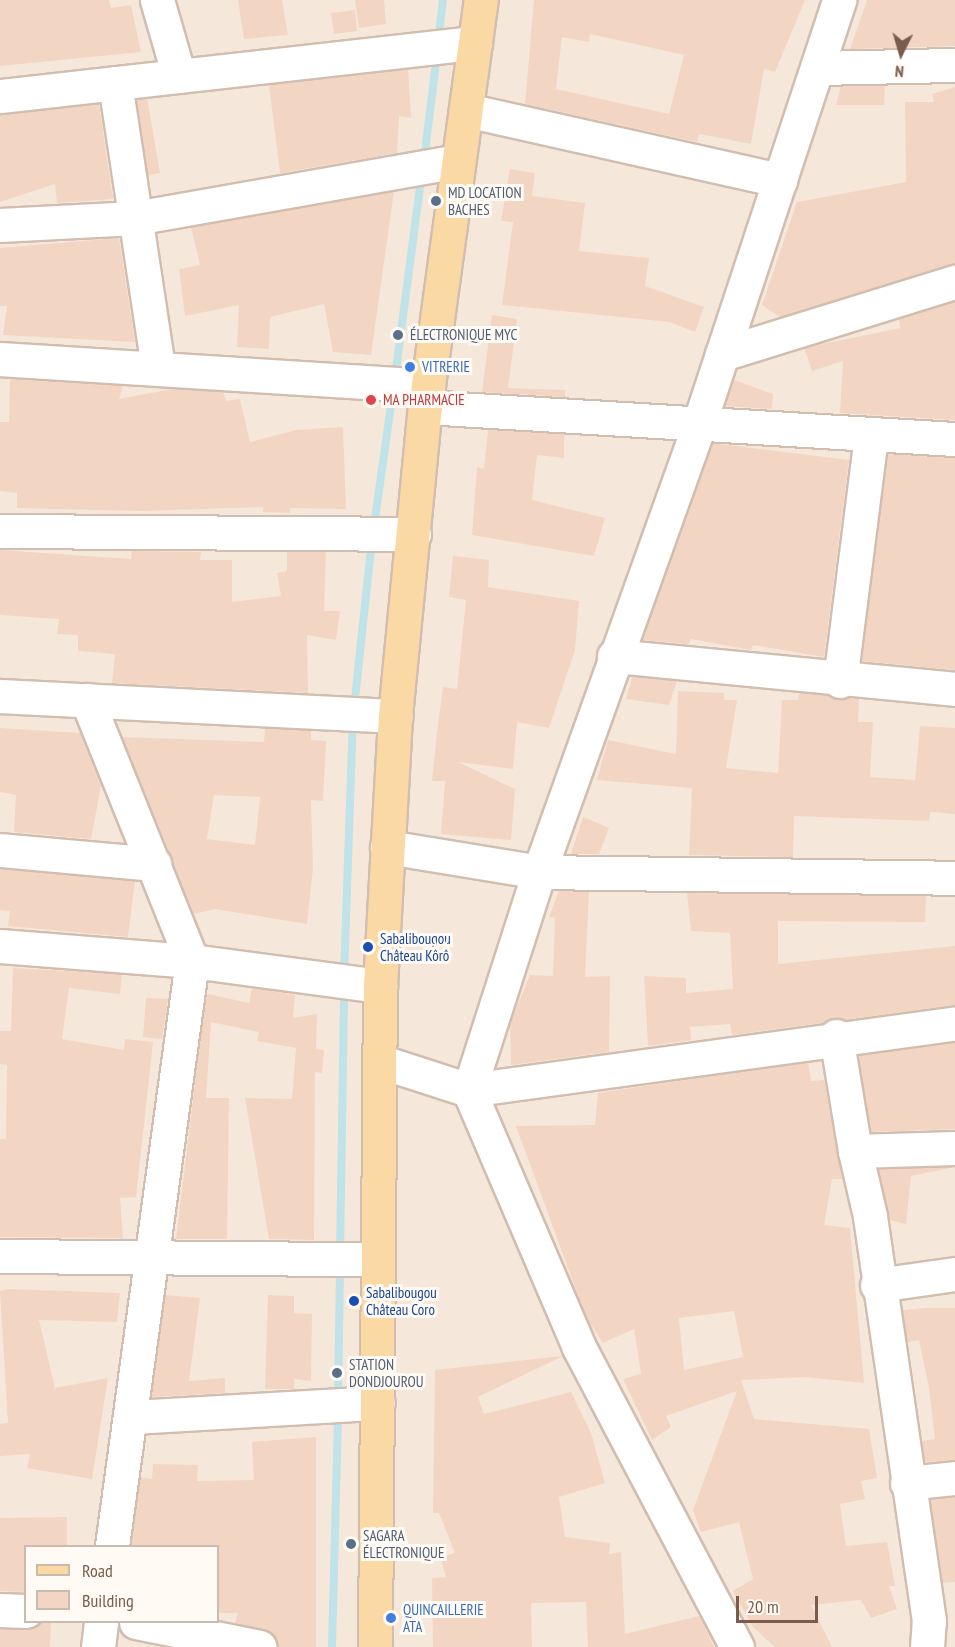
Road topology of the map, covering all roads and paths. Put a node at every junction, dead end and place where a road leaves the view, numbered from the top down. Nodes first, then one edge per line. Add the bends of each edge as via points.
1 (157, 0) edge
2 (481, 0) edge
3 (839, 0) edge
4 (476, 43) junction
5 (955, 65) edge
6 (819, 68) junction
7 (179, 75) junction
8 (115, 83) junction
9 (0, 96) edge
10 (466, 110) junction
11 (458, 161) junction
12 (780, 180) junction
13 (135, 218) junction
14 (0, 225) edge
15 (955, 282) edge
16 (722, 354) junction
17 (0, 359) edge
18 (158, 369) junction
19 (427, 397) junction
20 (699, 424) junction
21 (871, 434) junction
22 (955, 439) edge
23 (0, 531) edge
24 (414, 534) junction
25 (615, 656) junction
26 (840, 681) junction
27 (955, 689) edge
28 (0, 696) edge
29 (87, 700) junction
30 (395, 716) junction
31 (387, 847) junction
32 (0, 850) edge
33 (154, 864) junction
34 (538, 872) junction
35 (955, 878) edge
36 (0, 946) edge
37 (192, 961) junction
38 (380, 986) junction
39 (955, 1023) edge
40 (836, 1036) junction
41 (379, 1061) junction
42 (469, 1090) junction
43 (955, 1148) edge
44 (855, 1151) junction
45 (0, 1256) edge
46 (152, 1257) junction
47 (377, 1259) junction
48 (955, 1274) edge
49 (876, 1285) junction
50 (378, 1403) junction
51 (132, 1417) junction
52 (955, 1479) edge
53 (907, 1483) junction
54 (112, 1545) edge
55 (0, 1610) edge
56 (24, 1611) edge
57 (100, 1623) edge
58 (141, 1623) edge
59 (98, 1647) edge
60 (260, 1647) edge
61 (375, 1647) edge
62 (737, 1647) edge
63 (927, 1647) edge

1 - 7 street
2 - 4 main road
3 - 6 street
4 - 7 street
4 - 10 main road
5 - 6 street
6 - 12 street
7 - 8 street
8 - 9 street
8 - 13 street
10 - 11 main road
10 - 12 street
11 - 13 street
11 - 19 main road
12 - 16 street
13 - 14 street
13 - 18 street
15 - 16 street
16 - 20 street
17 - 18 street
18 - 19 street
19 - 20 street
19 - 24 main road
20 - 21 street
20 - 25 street
21 - 22 street
21 - 26 street
23 - 24 street
24 - 30 main road
25 - 26 street
25 - 34 street
26 - 27 street
28 - 29 street
29 - 30 street
29 - 33 street
30 - 31 main road
31 - 34 street
31 - 38 main road
32 - 33 street
33 - 37 street
34 - 35 street
34 - 42 street
36 - 37 street
37 - 38 street
37 - 46 street
38 - 41 main road
39 - 40 street
40 - 42 street
40 - 44 street
41 - 42 street
41 - 47 main road
42 - 62 street via 579,1347
43 - 44 street
44 - 49 street via 870,1216
45 - 46 street
46 - 47 street
46 - 51 street
47 - 50 main road
48 - 49 street
49 - 53 street
50 - 51 street
50 - 61 main road
51 - 54 street
52 - 53 street
53 - 63 street via 929,1621
55 - 56 street
57 - 59 street
58 - 60 street

